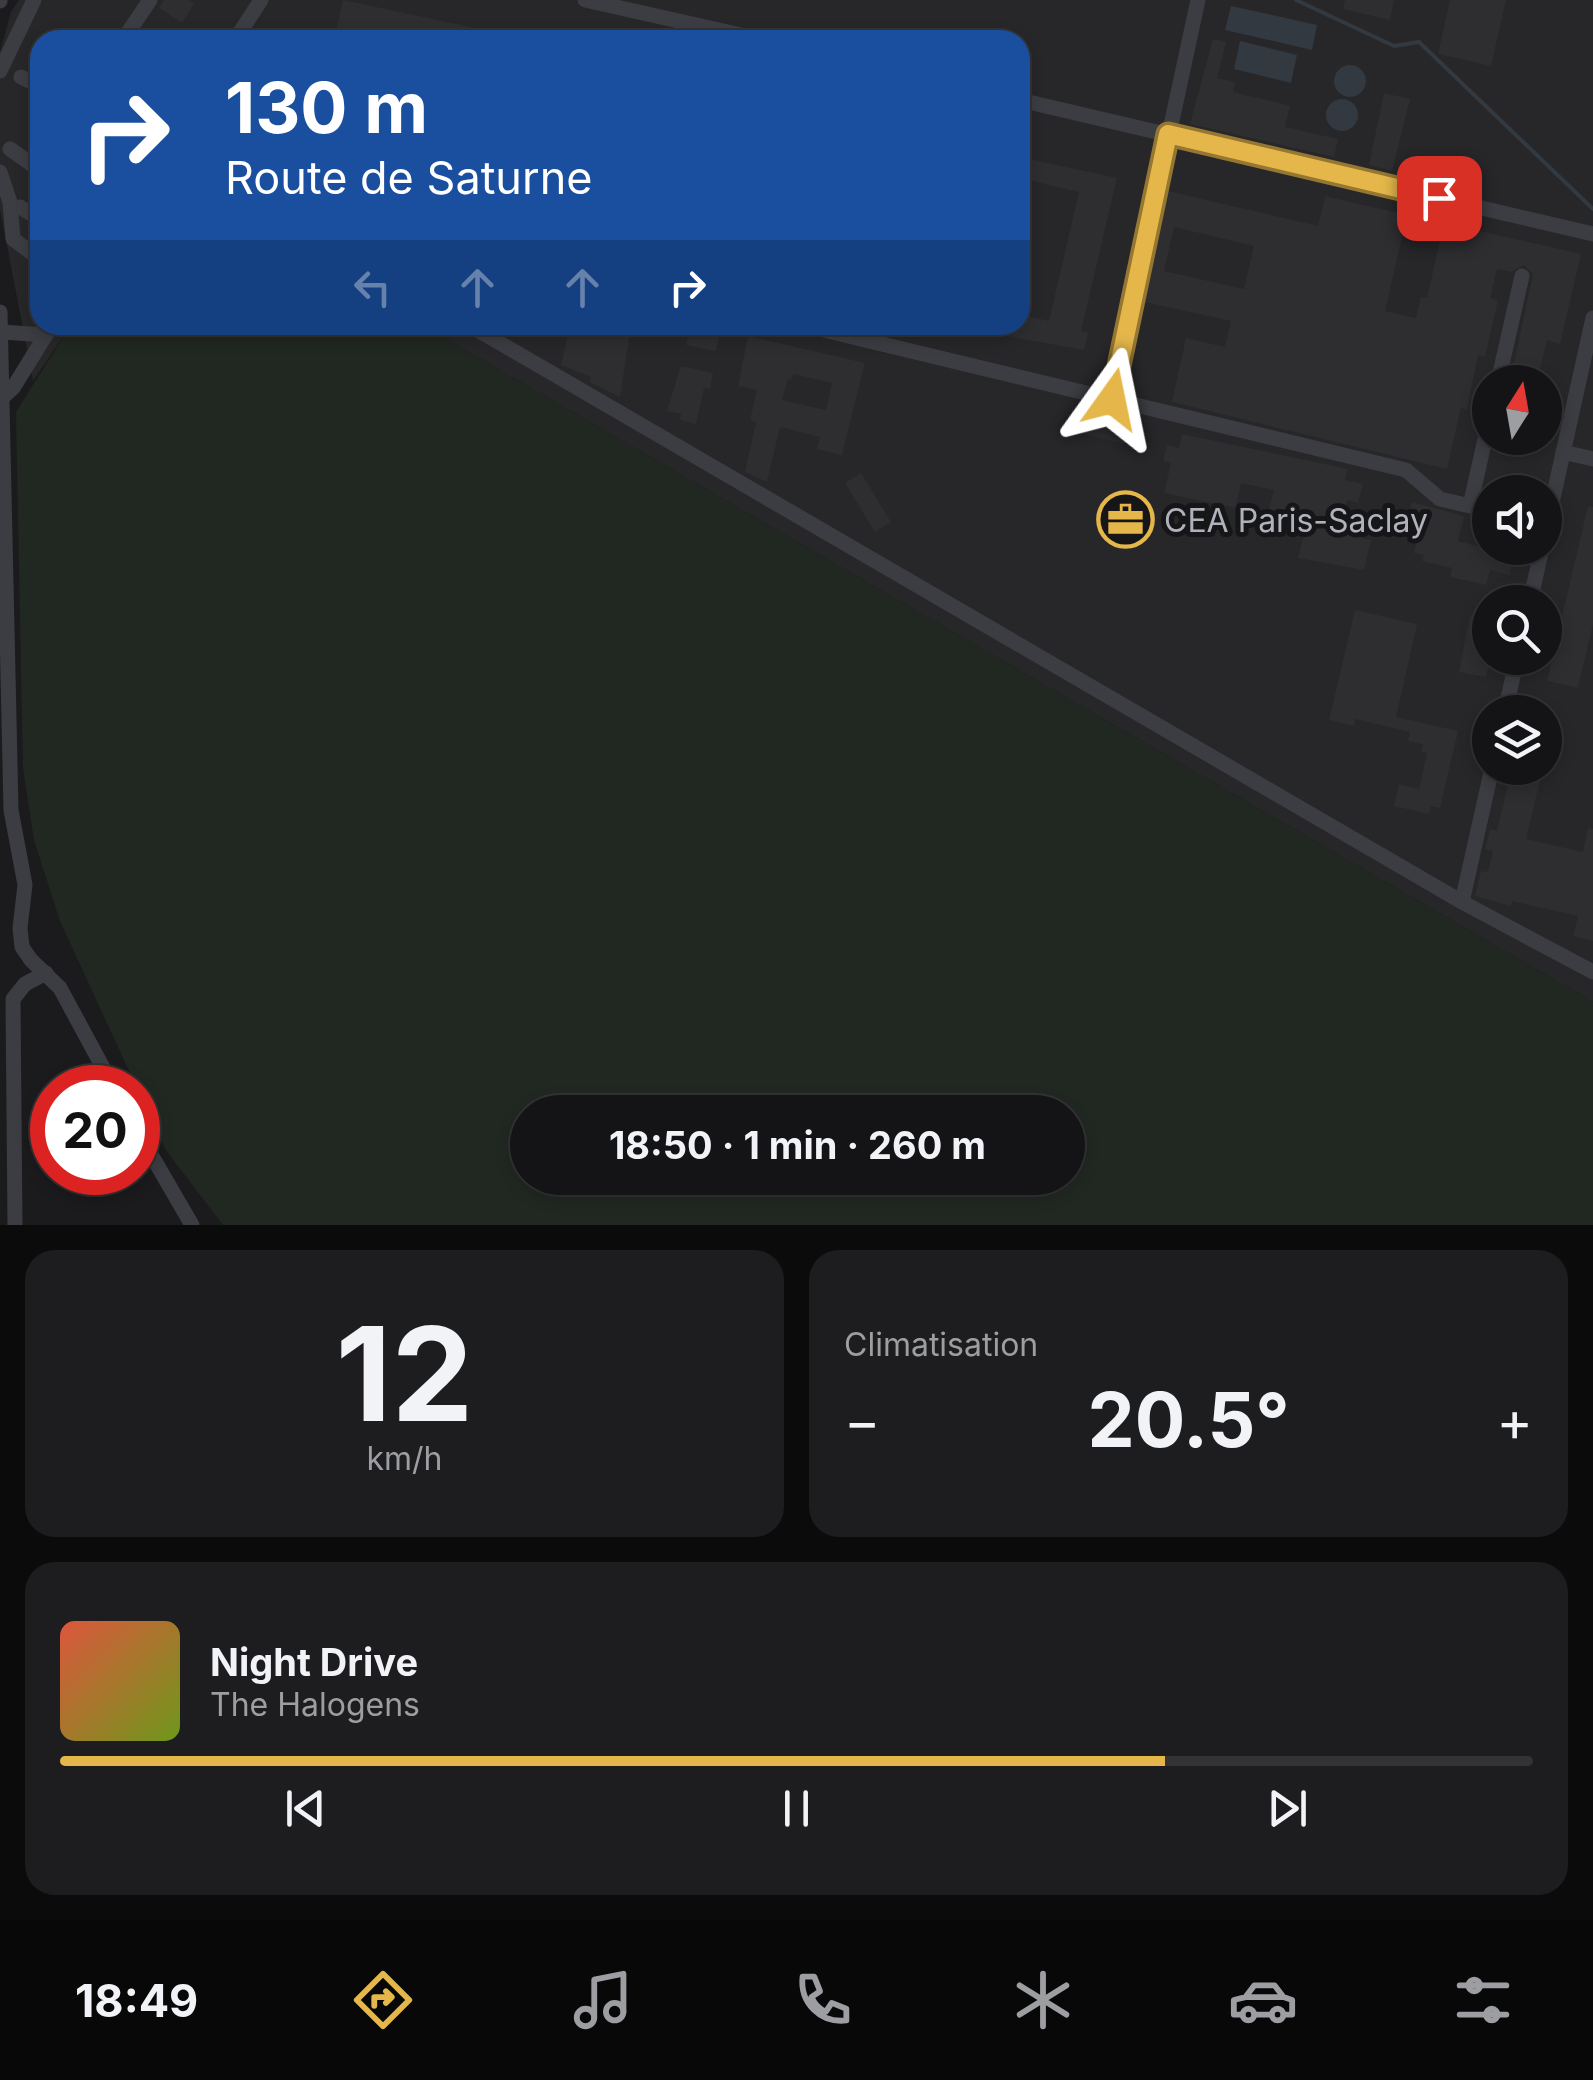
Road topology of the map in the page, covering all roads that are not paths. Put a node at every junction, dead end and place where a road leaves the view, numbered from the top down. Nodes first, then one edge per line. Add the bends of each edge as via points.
1 (34, 0) edge
2 (150, 0) edge
3 (260, 0) edge
4 (585, 0) edge
5 (1198, 0) edge
6 (130, 30) edge
7 (241, 30) edge
8 (718, 30) edge
9 (0, 71) edge
10 (21, 77) dead end
11 (30, 81) edge
12 (1030, 102) edge
13 (1168, 134) junction
14 (10, 149) dead end
15 (30, 163) edge
16 (0, 172) edge
17 (20, 207) dead end
18 (30, 213) edge
19 (1593, 234) edge
20 (30, 251) edge
21 (1522, 276) dead end
22 (0, 312) edge
23 (1593, 318) edge
24 (30, 331) edge
25 (2, 332) edge
26 (46, 335) edge
27 (486, 335) edge
28 (845, 335) edge
29 (1502, 365) edge
30 (4, 397) junction
31 (1112, 399) junction
32 (1563, 452) junction
33 (1481, 455) edge
34 (1593, 459) edge
35 (1558, 475) edge
36 (1488, 785) edge
37 (1462, 902) junction
38 (1593, 972) edge
39 (46, 973) junction
40 (102, 1065) edge
41 (160, 1170) edge
42 (15, 1225) edge
43 (192, 1225) edge

1 - 9 street
2 - 6 street
3 - 7 street
4 - 8 street
5 - 13 street
10 - 11 street
12 - 13 street
13 - 19 street
13 - 31 street
14 - 15 street
16 - 20 street via 13,239
17 - 18 street
21 - 29 street
22 - 25 street
23 - 32 street
24 - 25 street
25 - 30 street
26 - 30 street
27 - 37 street
28 - 31 street
30 - 39 street via 11,810 24,885 22,946
31 - 33 street via 1406,470 1440,499 1470,506
32 - 34 street
32 - 35 street
36 - 37 street
37 - 38 street
39 - 40 street
39 - 42 street via 13,999
41 - 43 street

